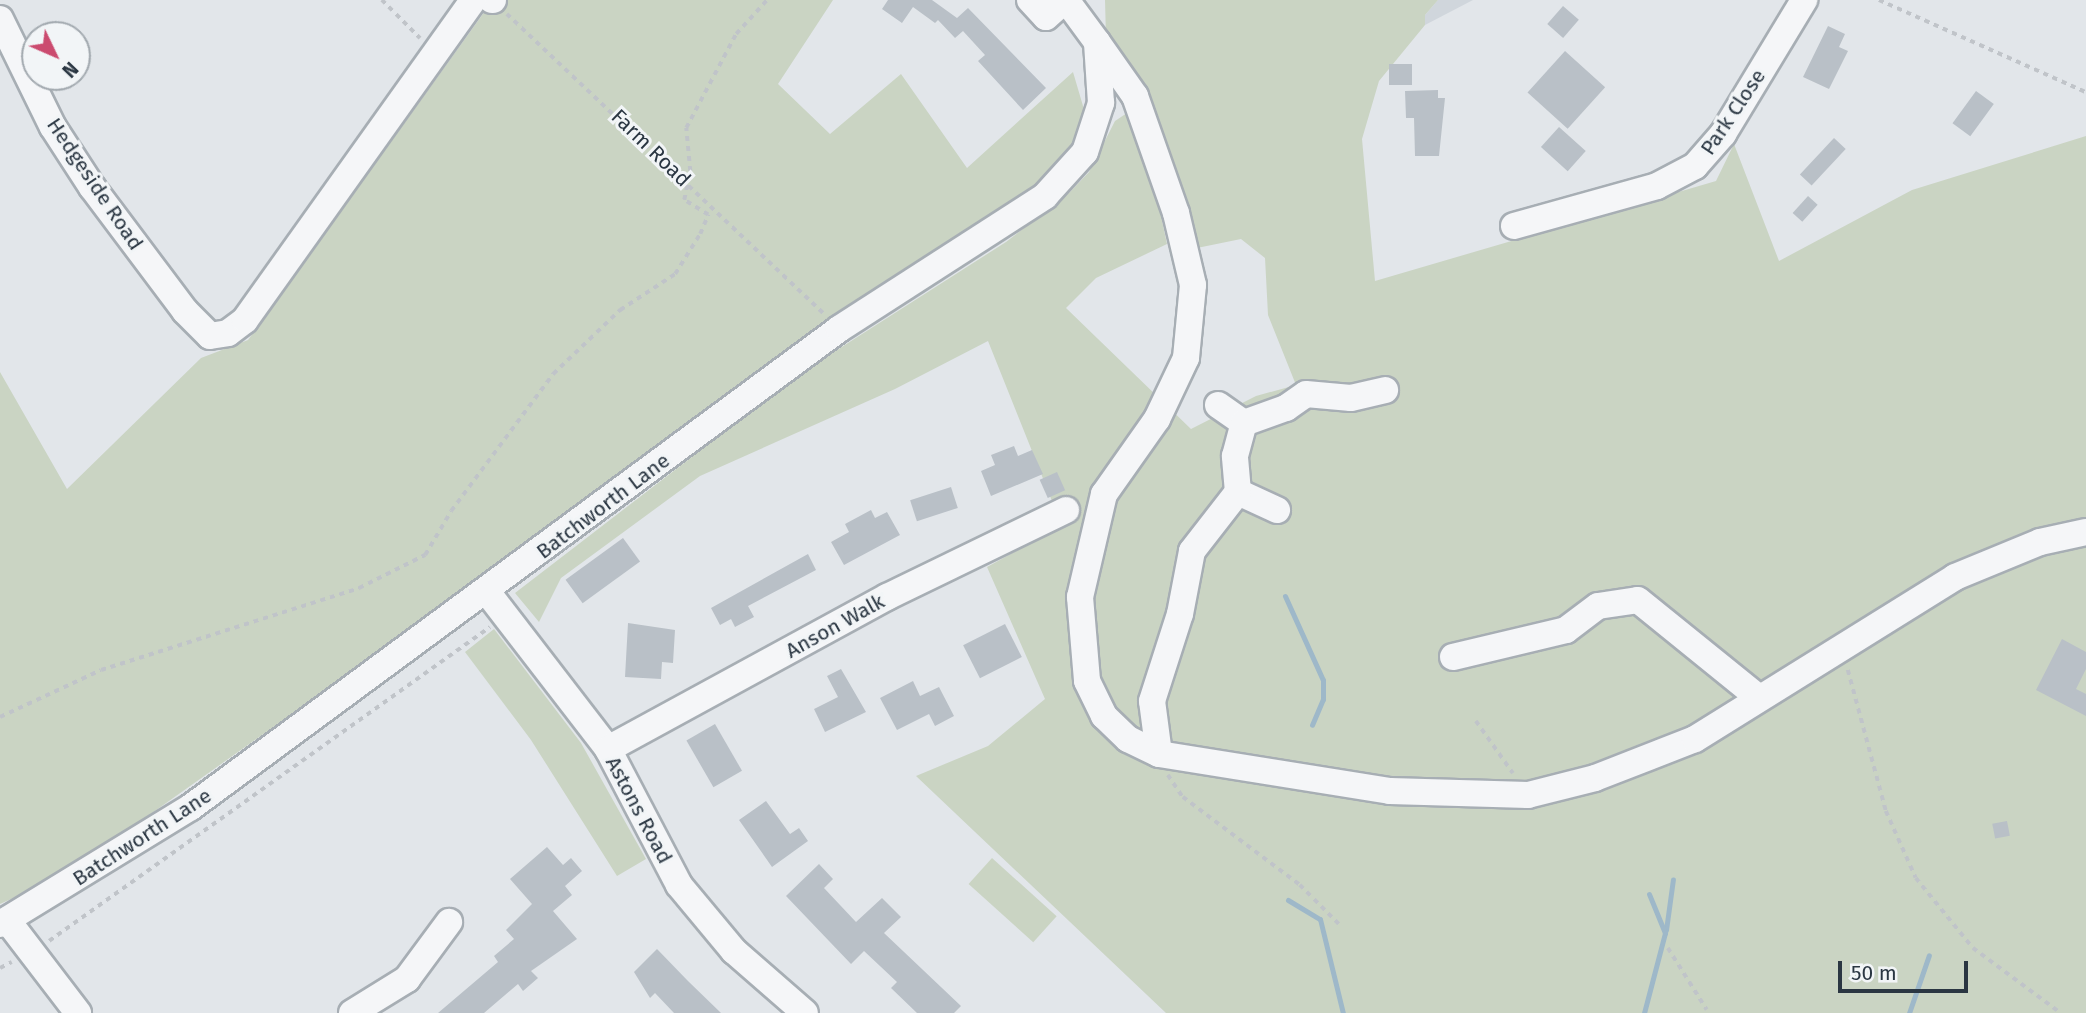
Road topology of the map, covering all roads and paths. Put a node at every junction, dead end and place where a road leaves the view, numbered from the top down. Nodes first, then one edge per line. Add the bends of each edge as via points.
1 (382, 0) edge
2 (473, 0) edge
3 (492, 0) edge
4 (767, 0) edge
5 (1030, 0) edge
6 (1065, 0) edge
7 (1804, 0) edge
8 (1879, 0) edge
9 (0, 19) edge
10 (1093, 22) edge
11 (433, 52) junction
12 (2086, 92) edge
13 (1101, 103) junction
14 (1141, 112) junction
15 (687, 183) junction
16 (1514, 226) dead end
17 (808, 299) dead end
18 (1385, 390) dead end
19 (1218, 405) dead end
20 (1256, 412) junction
21 (1241, 496) junction
22 (1066, 510) dead end
23 (1277, 510) dead end
24 (2086, 532) edge
25 (488, 593) junction
26 (505, 615) junction
27 (1841, 644) junction
28 (1452, 657) dead end
29 (1759, 698) junction
30 (0, 717) edge
31 (1476, 721) dead end
32 (608, 749) junction
33 (1164, 755) junction
34 (1528, 795) junction
35 (4, 922) edge
36 (449, 922) dead end
37 (1339, 924) dead end
38 (1668, 948) dead end
39 (31, 953) junction
40 (1707, 1010) dead end
41 (78, 1013) edge
42 (352, 1013) edge
43 (805, 1013) edge
44 (2061, 1013) edge

1 - 11 path
2 - 11 street
3 - 15 path, Farm Road
4 - 15 path via 736,34 686,128
5 - 6 street via 1046,17
6 - 10 street
7 - 16 street, Park Close via 1723,135 1695,166 1657,186
8 - 12 path
9 - 11 street, Hedgeside Road via 53,127 185,311 209,336 228,333 245,320
10 - 13 street, Batchworth Lane
10 - 14 street via 1124,72
13 - 14 street
13 - 25 street, Batchworth Lane via 1085,152 1045,196 839,329
14 - 33 street via 1187,258 1191,342 1157,419 1104,494 1080,597 1081,638 1087,681 1104,716 1128,738
15 - 17 path, Farm Road
15 - 30 path via 684,200 708,215 675,274 620,310 552,374 451,511 425,555 359,588 101,670
18 - 20 street via 1350,398 1306,394 1286,408
19 - 20 street
20 - 21 street via 1235,456
21 - 23 street
21 - 33 street via 1192,551 1180,614 1152,701
22 - 32 street, Anson Walk via 887,597
24 - 27 street via 2040,542 1955,577
25 - 26 street, Astons Road
25 - 35 street, Batchworth Lane via 191,807
26 - 32 street, Astons Road
26 - 39 path via 458,653
27 - 29 street
27 - 44 path via 1886,811 1916,878 1973,948
28 - 29 street via 1566,630 1598,606 1638,600
29 - 34 street via 1695,739 1595,778
31 - 34 path
32 - 43 street, Astons Road via 679,885 734,951
33 - 34 street via 1390,791
33 - 37 path via 1170,782 1183,797 1300,885
35 - 39 street
36 - 42 street via 407,979
38 - 40 path
39 - 41 street

